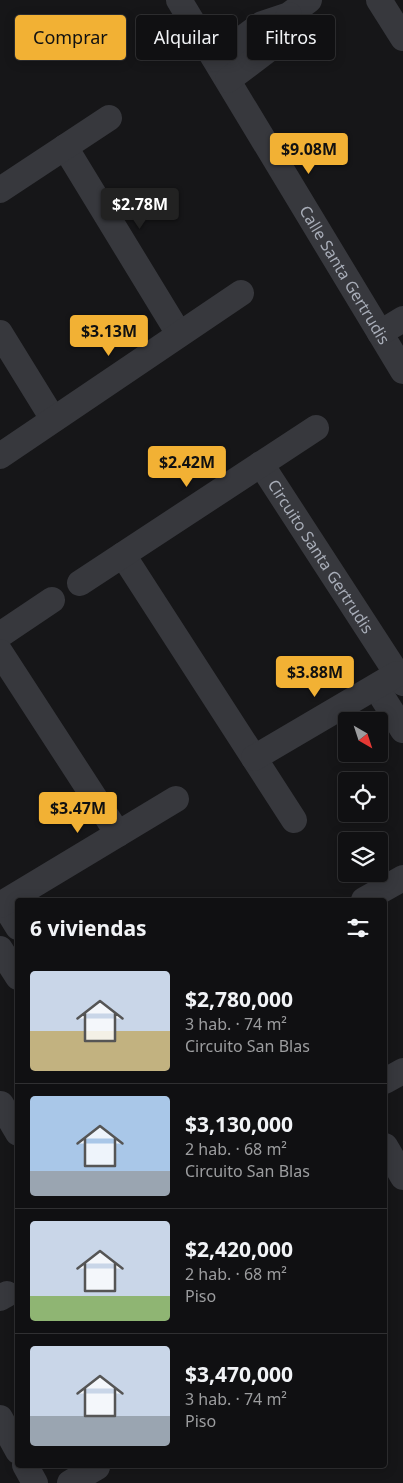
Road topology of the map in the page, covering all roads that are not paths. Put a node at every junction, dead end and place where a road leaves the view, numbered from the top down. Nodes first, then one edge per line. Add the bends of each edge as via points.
1 (179, 0) edge
2 (379, 0) edge
3 (299, 8) edge
4 (403, 38) edge
5 (221, 70) junction
6 (109, 118) dead end
7 (65, 147) junction
8 (0, 190) edge
9 (241, 293) dead end
10 (403, 319) edge
11 (0, 333) edge
12 (380, 333) junction
13 (179, 334) junction
14 (401, 361) edge
15 (53, 420) junction
16 (316, 428) dead end
17 (0, 456) edge
18 (261, 464) junction
19 (123, 555) junction
20 (80, 582) dead end
21 (52, 600) dead end
22 (0, 635) edge
23 (0, 652) edge
24 (392, 681) edge
25 (403, 730) edge
26 (254, 758) junction
27 (176, 799) dead end
28 (294, 820) dead end
29 (118, 834) junction
30 (403, 878) edge
31 (368, 898) edge
32 (2, 904) edge
33 (15, 922) edge
34 (0, 949) edge
35 (15, 972) edge
36 (403, 1071) edge
37 (387, 1081) edge
38 (6, 1102) edge
39 (15, 1125) edge
40 (387, 1149) edge
41 (403, 1177) edge
42 (0, 1418) edge
43 (15, 1446) edge
44 (27, 1468) edge
45 (98, 1468) dead end
46 (35, 1483) edge
47 (70, 1483) edge

1 - 5 street, Calle Santa Gertrudis
2 - 4 street
3 - 5 street via 277,43
5 - 12 street, Calle Santa Gertrudis
6 - 7 street
7 - 8 street
7 - 13 street
9 - 13 street
10 - 12 street
11 - 15 street
12 - 14 street, Calle Santa Gertrudis
13 - 15 street
15 - 17 street
16 - 18 street, Circuito Santa Gertrudis
18 - 19 street, Circuito Santa Gertrudis
18 - 24 street, Circuito Santa Gertrudis
19 - 20 street, Circuito Santa Gertrudis
19 - 26 street
21 - 22 street
23 - 29 street
24 - 25 street, Circuito Santa Gertrudis
24 - 26 street
26 - 28 street
27 - 29 street
29 - 32 street
30 - 31 street
32 - 33 street
34 - 35 street
36 - 37 street
38 - 39 street
40 - 41 street
42 - 43 street
44 - 46 street
45 - 47 street

